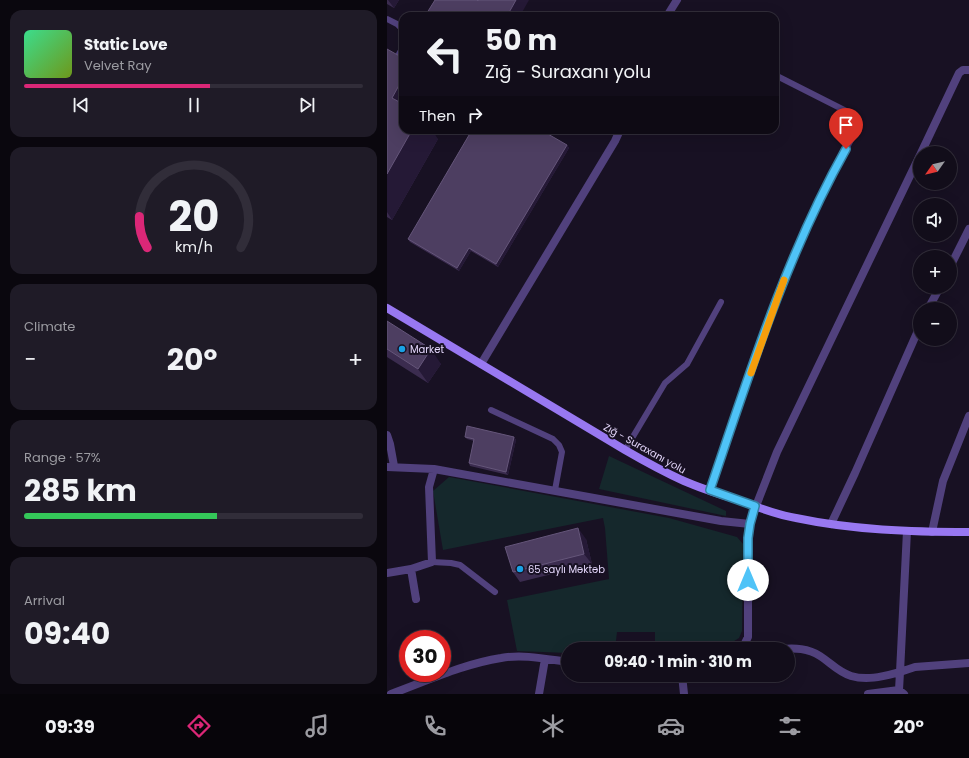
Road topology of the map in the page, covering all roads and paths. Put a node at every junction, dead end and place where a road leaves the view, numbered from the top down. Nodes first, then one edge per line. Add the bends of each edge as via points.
1 (677, 0) edge
2 (670, 12) edge
3 (387, 19) edge
4 (399, 26) edge
5 (399, 54) edge
6 (969, 70) edge
7 (387, 75) edge
8 (779, 77) edge
9 (618, 134) edge
10 (924, 146) edge
11 (913, 169) edge
12 (969, 229) edge
13 (957, 252) edge
14 (721, 302) dead end
15 (387, 308) edge
16 (913, 342) edge
17 (481, 364) junction
18 (491, 410) dead end
19 (969, 416) edge
20 (387, 434) edge
21 (625, 450) junction
22 (391, 467) edge
23 (434, 469) junction
24 (555, 490) junction
25 (710, 490) junction
26 (755, 506) junction
27 (750, 524) junction
28 (831, 524) junction
29 (907, 531) junction
30 (932, 532) junction
31 (969, 532) edge
32 (432, 562) junction
33 (411, 569) junction
34 (387, 573) edge
35 (495, 592) dead end
36 (416, 598) dead end
37 (746, 642) edge
38 (795, 648) edge
39 (545, 659) junction
40 (561, 661) edge
41 (969, 663) edge
42 (900, 672) junction
43 (683, 682) edge
44 (899, 693) edge
45 (391, 694) edge
46 (539, 694) edge
47 (684, 694) edge
48 (868, 694) edge

1 - 2 street
3 - 4 lane
5 - 7 lane
6 - 10 street via 959,73
8 - 25 lane via 854,115 858,127 789,266
9 - 17 street
11 - 26 street via 777,452
12 - 13 street
14 - 21 lane via 687,364 665,383
15 - 17 main road, Zığ - Suraxanı yolu
16 - 28 street
17 - 21 main road, Zığ - Suraxanı yolu
18 - 24 lane via 553,439 559,445 562,452
19 - 30 street via 943,481
20 - 22 street
21 - 25 main road, Zığ - Suraxanı yolu via 685,481
22 - 23 street
23 - 24 street
23 - 32 street via 429,487
24 - 27 street via 721,521
25 - 26 main road, Zığ - Suraxanı yolu
26 - 27 street
26 - 28 main road, Zığ - Suraxanı yolu via 795,518
27 - 37 street
28 - 29 main road, Zığ - Suraxanı yolu
29 - 30 main road, Zığ - Suraxanı yolu
29 - 42 street
30 - 31 main road, Zığ - Suraxanı yolu
32 - 33 street
32 - 35 lane via 460,565
33 - 34 street
33 - 36 street
38 - 42 street via 810,650 835,669 851,676 866,678
39 - 40 street
39 - 45 street via 502,658 466,666
39 - 46 street
41 - 42 street via 915,667
42 - 44 street
43 - 47 street
44 - 48 street

